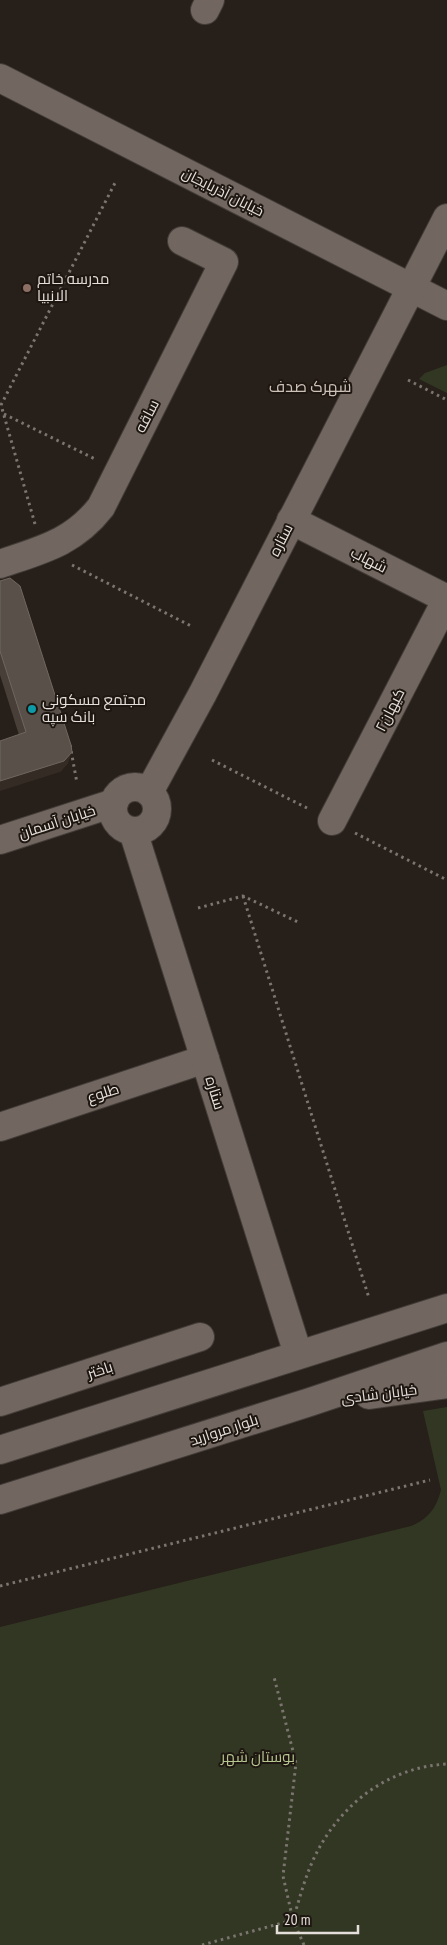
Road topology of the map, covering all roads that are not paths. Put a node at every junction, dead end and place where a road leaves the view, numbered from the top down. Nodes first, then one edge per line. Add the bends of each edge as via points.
1 (0, 78) edge
2 (447, 218) edge
3 (182, 241) dead end
4 (411, 288) junction
5 (447, 306) edge
6 (292, 520) junction
7 (0, 564) edge
8 (447, 599) edge
9 (149, 792) junction
10 (114, 803) junction
11 (332, 821) road end
12 (133, 831) junction
13 (0, 840) edge
14 (205, 1059) junction
15 (0, 1127) edge
16 (447, 1308) edge
17 (200, 1337) dead end
18 (298, 1354) junction
19 (447, 1356) edge
20 (447, 1384) edge
21 (0, 1402) edge
22 (310, 1402) junction
23 (0, 1450) edge
24 (0, 1500) edge

1 - 4 street, خیابان آذربایجان
2 - 4 street, ستاره
3 - 7 street, ساقه via 224,262 101,507 81,529 63,541
4 - 5 street, خیابان آذربایجان
4 - 6 street, ستاره
6 - 8 street, شهاب
6 - 9 street, ستاره
8 - 11 street, کیهان۲
9 - 10 street via 140,787 130,787 122,791
9 - 12 street via 156,805 154,819 148,827
10 - 12 street via 114,818 120,826
10 - 13 street, خیابان آسمان
12 - 14 street, ستاره
14 - 15 street, طلوع
14 - 18 street, ستاره
16 - 18 street
17 - 21 street, باختر
18 - 23 street
19 - 22 street, بلوار مروارید
20 - 22 street, خیابان شادی
22 - 24 street, بلوار مروارید

